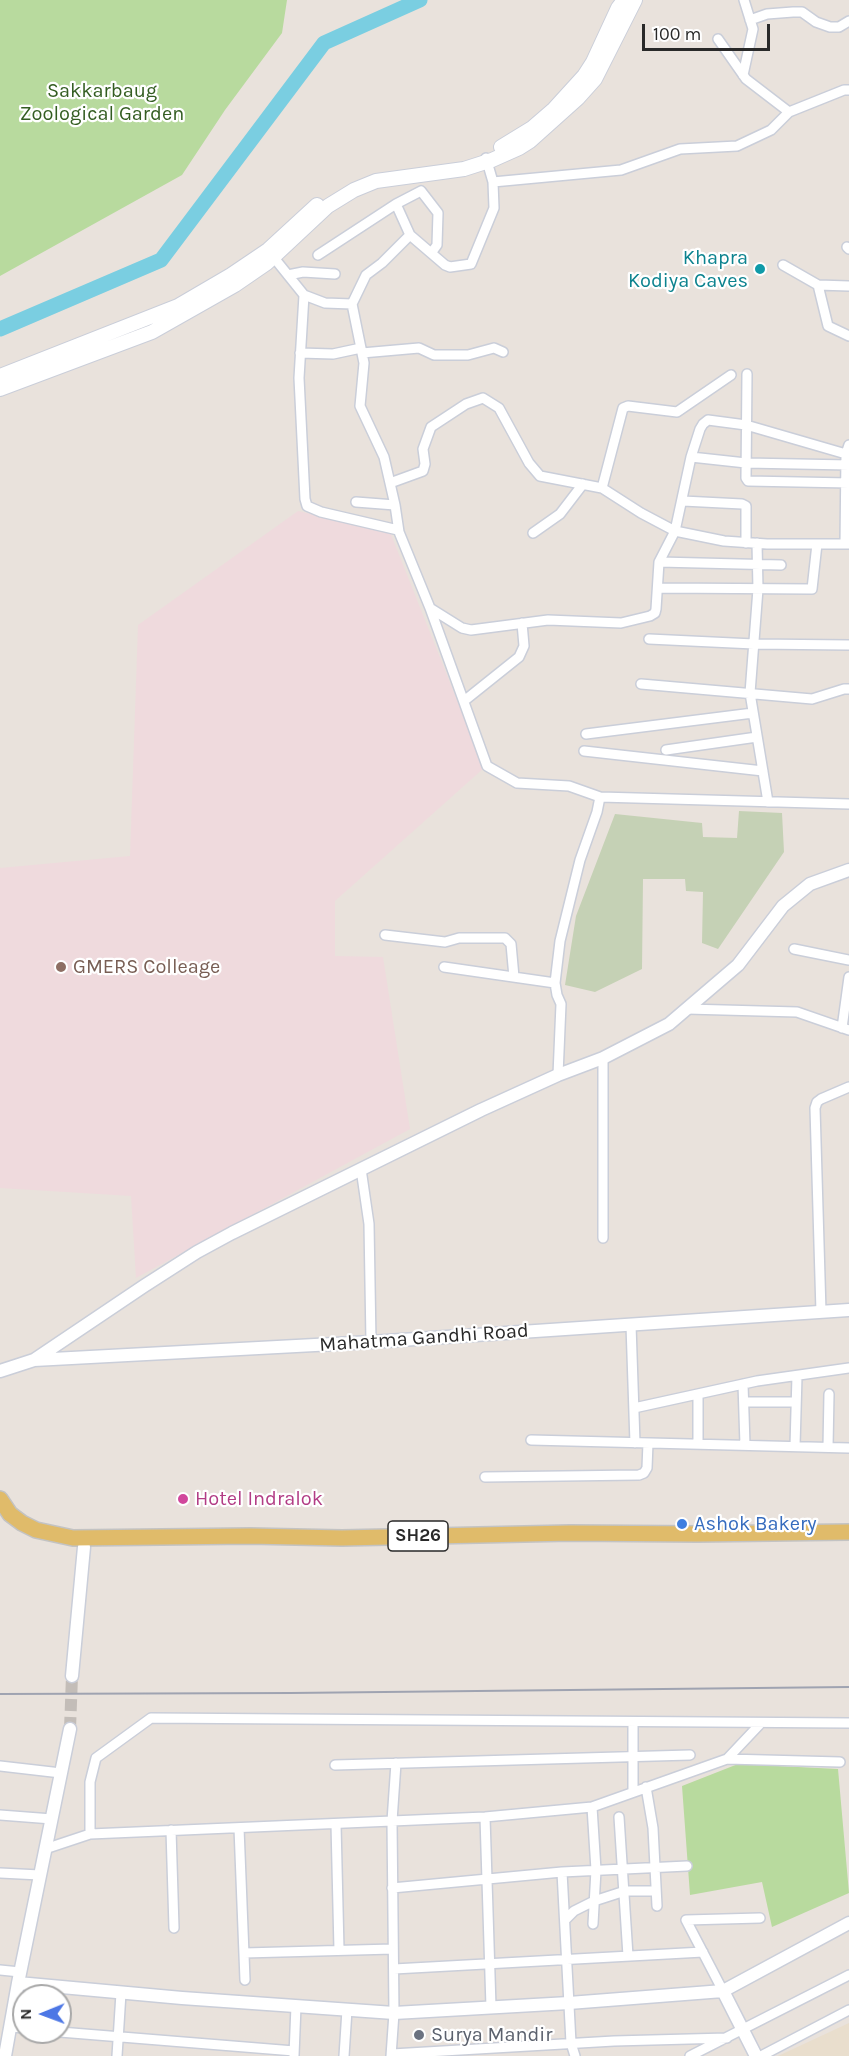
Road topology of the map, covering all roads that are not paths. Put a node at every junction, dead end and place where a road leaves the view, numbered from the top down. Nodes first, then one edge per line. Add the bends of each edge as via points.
1 (624, 0) edge
2 (635, 0) edge
3 (744, 0) edge
4 (750, 20) junction
5 (849, 21) edge
6 (718, 39) dead end
7 (743, 75) junction
8 (849, 90) edge
9 (789, 112) junction
10 (486, 159) junction
11 (493, 182) junction
12 (396, 204) junction
13 (410, 235) junction
14 (432, 252) junction
15 (270, 254) junction
16 (318, 255) dead end
17 (783, 265) dead end
18 (335, 274) dead end
19 (288, 275) junction
20 (818, 285) junction
21 (849, 286) edge
22 (304, 295) junction
23 (352, 304) junction
24 (849, 336) edge
25 (361, 351) junction
26 (503, 352) dead end
27 (300, 353) junction
28 (747, 374) dead end
29 (730, 375) dead end
30 (0, 376) edge
31 (0, 389) edge
32 (746, 425) junction
33 (848, 450) edge
34 (692, 457) junction
35 (746, 463) junction
36 (848, 465) edge
37 (390, 483) junction
38 (847, 483) edge
39 (583, 484) junction
40 (603, 488) junction
41 (683, 501) junction
42 (356, 502) dead end
43 (395, 505) junction
44 (847, 506) edge
45 (398, 530) junction
46 (675, 531) junction
47 (533, 533) dead end
48 (746, 543) junction
49 (758, 543) junction
50 (817, 544) junction
51 (847, 544) edge
52 (659, 562) junction
53 (758, 564) junction
54 (781, 566) dead end
55 (659, 588) junction
56 (758, 589) junction
57 (430, 608) junction
58 (522, 623) junction
59 (649, 639) dead end
60 (753, 644) junction
61 (849, 645) edge
62 (641, 684) dead end
63 (849, 689) edge
64 (750, 693) junction
65 (464, 701) junction
66 (753, 713) junction
67 (586, 734) dead end
68 (757, 737) junction
69 (666, 750) dead end
70 (584, 751) dead end
71 (763, 771) junction
72 (600, 797) junction
73 (768, 802) junction
74 (849, 804) edge
75 (849, 870) edge
76 (385, 935) dead end
77 (794, 949) dead end
78 (849, 960) edge
79 (444, 967) dead end
80 (513, 977) junction
81 (849, 978) edge
82 (555, 983) junction
83 (687, 1009) junction
84 (846, 1029) edge
85 (603, 1058) junction
86 (558, 1075) junction
87 (849, 1087) edge
88 (361, 1169) junction
89 (603, 1238) dead end
90 (849, 1310) edge
91 (821, 1312) junction
92 (631, 1325) junction
93 (370, 1342) junction
94 (34, 1360) junction
95 (849, 1368) edge
96 (0, 1371) edge
97 (797, 1376) junction
98 (743, 1384) junction
99 (698, 1394) junction
100 (829, 1394) dead end
101 (744, 1402) junction
102 (796, 1402) junction
103 (634, 1408) junction
104 (531, 1440) dead end
105 (635, 1443) junction
106 (648, 1443) junction
107 (698, 1444) junction
108 (744, 1445) junction
109 (795, 1446) junction
110 (828, 1447) junction
111 (849, 1448) edge
112 (485, 1477) dead end
113 (0, 1499) edge
114 (0, 1516) edge
115 (849, 1532) edge
116 (849, 1538) edge
117 (84, 1547) junction
118 (72, 1676) tunnel mouth
119 (633, 1722) junction
120 (761, 1723) junction
121 (849, 1723) edge
122 (70, 1730) tunnel mouth
123 (690, 1755) dead end
124 (633, 1756) junction
125 (727, 1759) junction
126 (840, 1762) dead end
127 (396, 1764) junction
128 (335, 1765) dead end
129 (0, 1766) edge
130 (61, 1773) junction
131 (646, 1787) junction
132 (633, 1792) junction
133 (592, 1808) junction
134 (0, 1815) edge
135 (485, 1817) junction
136 (619, 1817) dead end
137 (52, 1819) junction
138 (392, 1821) junction
139 (336, 1824) junction
140 (239, 1828) junction
141 (171, 1830) junction
142 (90, 1834) junction
143 (45, 1849) junction
144 (687, 1866) dead end
145 (655, 1868) junction
146 (623, 1869) junction
147 (596, 1870) junction
148 (562, 1872) junction
149 (0, 1873) edge
150 (40, 1875) junction
151 (487, 1879) junction
152 (392, 1888) junction
153 (656, 1891) junction
154 (625, 1892) junction
155 (594, 1901) junction
156 (657, 1906) dead end
157 (760, 1918) dead end
158 (565, 1920) junction
159 (849, 1923) edge
160 (594, 1924) dead end
161 (174, 1928) dead end
162 (393, 1949) junction
163 (339, 1950) junction
164 (703, 1952) junction
165 (244, 1953) junction
166 (628, 1956) junction
167 (567, 1959) junction
168 (489, 1965) junction
169 (394, 1969) junction
170 (0, 1970) edge
171 (849, 1975) edge
172 (19, 1978) junction
173 (245, 1980) dead end
174 (723, 1991) junction
175 (121, 1993) junction
176 (569, 2003) junction
177 (296, 2006) junction
178 (491, 2007) junction
179 (347, 2010) junction
180 (849, 2010) edge
181 (394, 2013) junction
182 (10, 2027) joint
183 (743, 2030) junction
184 (72, 2033) edge
185 (118, 2037) junction
186 (728, 2038) junction
187 (571, 2043) junction
188 (4, 2053) edge
189 (294, 2053) edge
190 (392, 2055) edge
191 (117, 2056) edge
192 (344, 2056) edge
193 (575, 2056) edge
194 (690, 2056) edge
195 (756, 2056) edge
196 (761, 2056) edge

1 - 10 main road via 584,76 532,128
2 - 10 main road via 595,79 578,98 530,141
3 - 4 street
4 - 5 street via 767,14 802,12 830,27
4 - 7 street via 752,33
6 - 7 street
7 - 9 street
8 - 9 street
9 - 11 street via 771,130 737,146 680,149 621,170
10 - 11 street
10 - 15 main road via 385,172 336,189 299,220
11 - 14 street via 494,208 471,264 450,267
12 - 13 street
12 - 14 street via 421,191 438,213 437,245
12 - 16 street
13 - 14 street
13 - 23 street via 366,275
15 - 19 street
15 - 30 main road via 178,306
15 - 31 main road via 235,285 152,332
17 - 20 street
18 - 19 street
19 - 22 street
20 - 21 street
20 - 24 street via 828,326
22 - 23 street via 325,303
22 - 27 street
23 - 25 street
25 - 26 street via 419,348 434,355 468,355 494,348
25 - 27 street
25 - 37 street via 364,363 360,406 384,457
27 - 45 street via 307,506
28 - 32 street
29 - 40 street via 677,412 623,408
32 - 33 street
32 - 34 street via 708,420 700,429
32 - 35 street
33 - 36 street
34 - 35 street
34 - 41 street
35 - 36 street
35 - 38 street via 744,475 748,481
36 - 38 street
37 - 39 street via 423,471 423,449 431,427 466,404 483,398 499,408 540,476
37 - 43 street
38 - 44 street
39 - 40 street
39 - 47 street via 560,514
40 - 46 street
41 - 46 street
41 - 48 street via 746,506
42 - 43 street
43 - 45 street
44 - 51 street
45 - 57 street
46 - 48 street
46 - 52 street
48 - 49 street
49 - 50 street
49 - 53 street
50 - 51 street
50 - 56 street via 812,589
52 - 53 street
52 - 55 street
53 - 54 street
53 - 56 street
55 - 56 street
55 - 58 street via 655,613 621,623
56 - 60 street
57 - 58 street via 465,629
57 - 65 street
58 - 65 street via 524,646 519,657
59 - 60 street
60 - 61 street
60 - 64 street
62 - 64 street
63 - 64 street via 812,699
64 - 66 street
65 - 72 street via 487,766 517,783 569,786
66 - 67 street
66 - 68 street
68 - 69 street
68 - 71 street
70 - 71 street
71 - 73 street
72 - 73 street
72 - 82 street via 560,941
73 - 74 street
75 - 83 street via 810,884 783,906 738,965
76 - 80 street via 445,942 459,938 506,938 511,944
77 - 78 street
79 - 80 street
80 - 82 street
81 - 84 street
82 - 86 street via 561,1004
83 - 84 street via 797,1012
83 - 85 street via 669,1024
85 - 86 street
85 - 89 street
86 - 88 street
87 - 91 street via 821,1099 815,1108
88 - 93 street via 369,1224
88 - 94 street via 197,1252
90 - 91 street, Mahatma Gandhi Road
91 - 92 street, Mahatma Gandhi Road
92 - 93 street, Mahatma Gandhi Road
92 - 103 street
93 - 94 street, Mahatma Gandhi Road
94 - 96 street, Mahatma Gandhi Road
95 - 97 street
97 - 98 street
97 - 102 street
98 - 99 street
98 - 101 street
99 - 103 street
99 - 107 street
100 - 110 street
101 - 102 street
101 - 108 street
102 - 109 street
103 - 105 street
104 - 105 street
105 - 106 street
106 - 107 street
106 - 112 street via 644,1473
107 - 108 street
108 - 109 street
109 - 110 street
110 - 111 street
113 - 115 main road, SH26 via 22,1523 73,1538
114 - 117 main road, SH26 via 28,1538
116 - 117 main road, SH26
117 - 118 street
119 - 120 street
119 - 124 street
119 - 142 street via 151,1718 96,1758 90,1782
120 - 121 street
120 - 125 street
122 - 130 street
123 - 124 street
124 - 127 street
124 - 132 street
125 - 126 street
125 - 131 street
127 - 128 street
127 - 138 street
129 - 130 street
130 - 137 street
131 - 132 street
131 - 145 street
132 - 133 street
133 - 135 street
133 - 147 street
134 - 137 street
135 - 138 street
135 - 151 street
136 - 146 street
137 - 143 street
138 - 139 street
138 - 152 street
139 - 140 street
139 - 163 street
140 - 141 street
140 - 165 street
141 - 142 street
141 - 161 street
142 - 143 street
143 - 150 street
144 - 145 street
145 - 146 street
145 - 153 street
146 - 147 street
146 - 154 street
147 - 148 street
147 - 155 street
148 - 151 street
148 - 158 street
149 - 150 street
150 - 172 street
151 - 152 street
151 - 168 street
152 - 162 street
153 - 154 street
153 - 156 street
154 - 155 street
154 - 166 street
155 - 158 street
155 - 160 street
157 - 164 street via 686,1920
158 - 167 street
159 - 174 street
162 - 163 street
162 - 169 street
163 - 165 street
164 - 166 street
164 - 174 street
165 - 173 street
166 - 167 street
167 - 168 street
167 - 176 street
168 - 169 street
168 - 178 street
169 - 181 street
170 - 172 street
171 - 183 street
172 - 175 street
172 - 182 street
174 - 176 street
174 - 183 street
175 - 177 street
175 - 185 street
176 - 178 street
176 - 187 street
177 - 179 street
177 - 189 street
178 - 181 street
179 - 181 street
179 - 192 street
180 - 196 street
181 - 190 street
182 - 188 street
183 - 186 street
183 - 195 street
184 - 185 street
185 - 189 street
185 - 191 street
186 - 187 street
186 - 194 street
187 - 190 street
187 - 193 street

